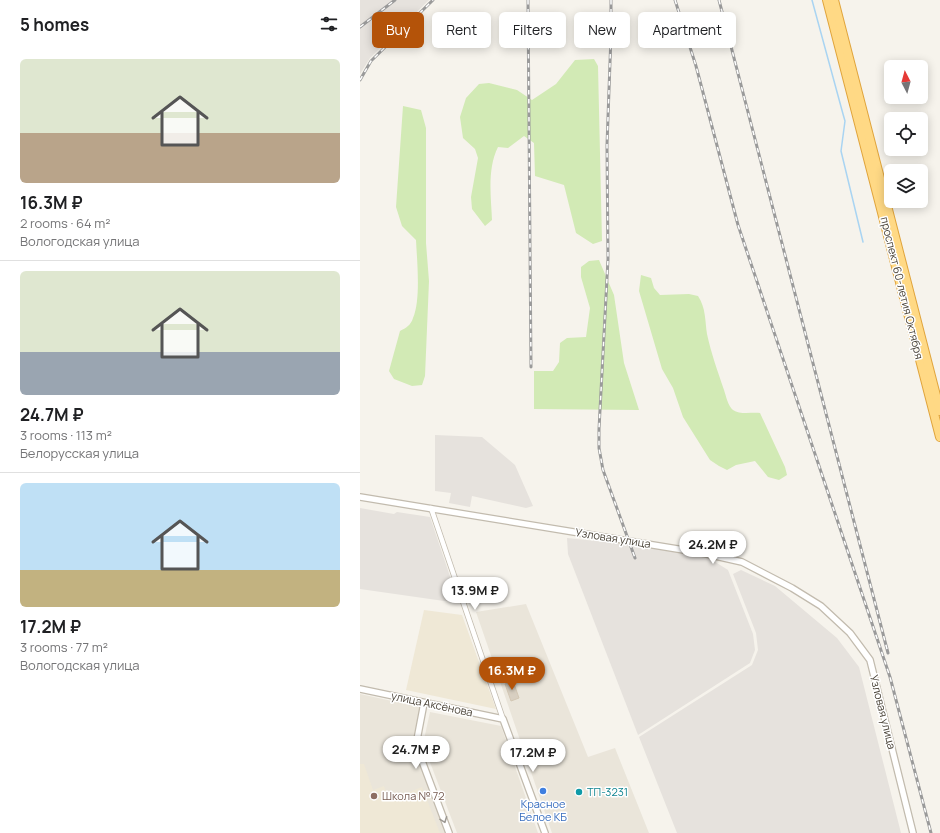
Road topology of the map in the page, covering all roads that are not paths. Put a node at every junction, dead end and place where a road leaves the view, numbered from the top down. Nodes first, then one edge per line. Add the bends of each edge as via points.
1 (827, 0) edge
2 (834, 0) edge
3 (940, 411) edge
4 (940, 437) edge
5 (360, 497) edge
6 (431, 508) junction
7 (360, 689) edge
8 (424, 703) junction
9 (503, 719) junction
10 (449, 833) edge
11 (545, 833) edge
12 (913, 833) edge

1 - 4 highway, проспект 60-летия Октября
2 - 3 highway, проспект 60-летия Октября
5 - 6 street, Узловая улица
6 - 9 street
6 - 12 street, Узловая улица via 702,553 742,562 821,606 850,633 870,660
7 - 8 street, улица Аксёнова
8 - 9 street, улица Аксёнова
8 -> 10 street via 416,745
9 - 11 street

